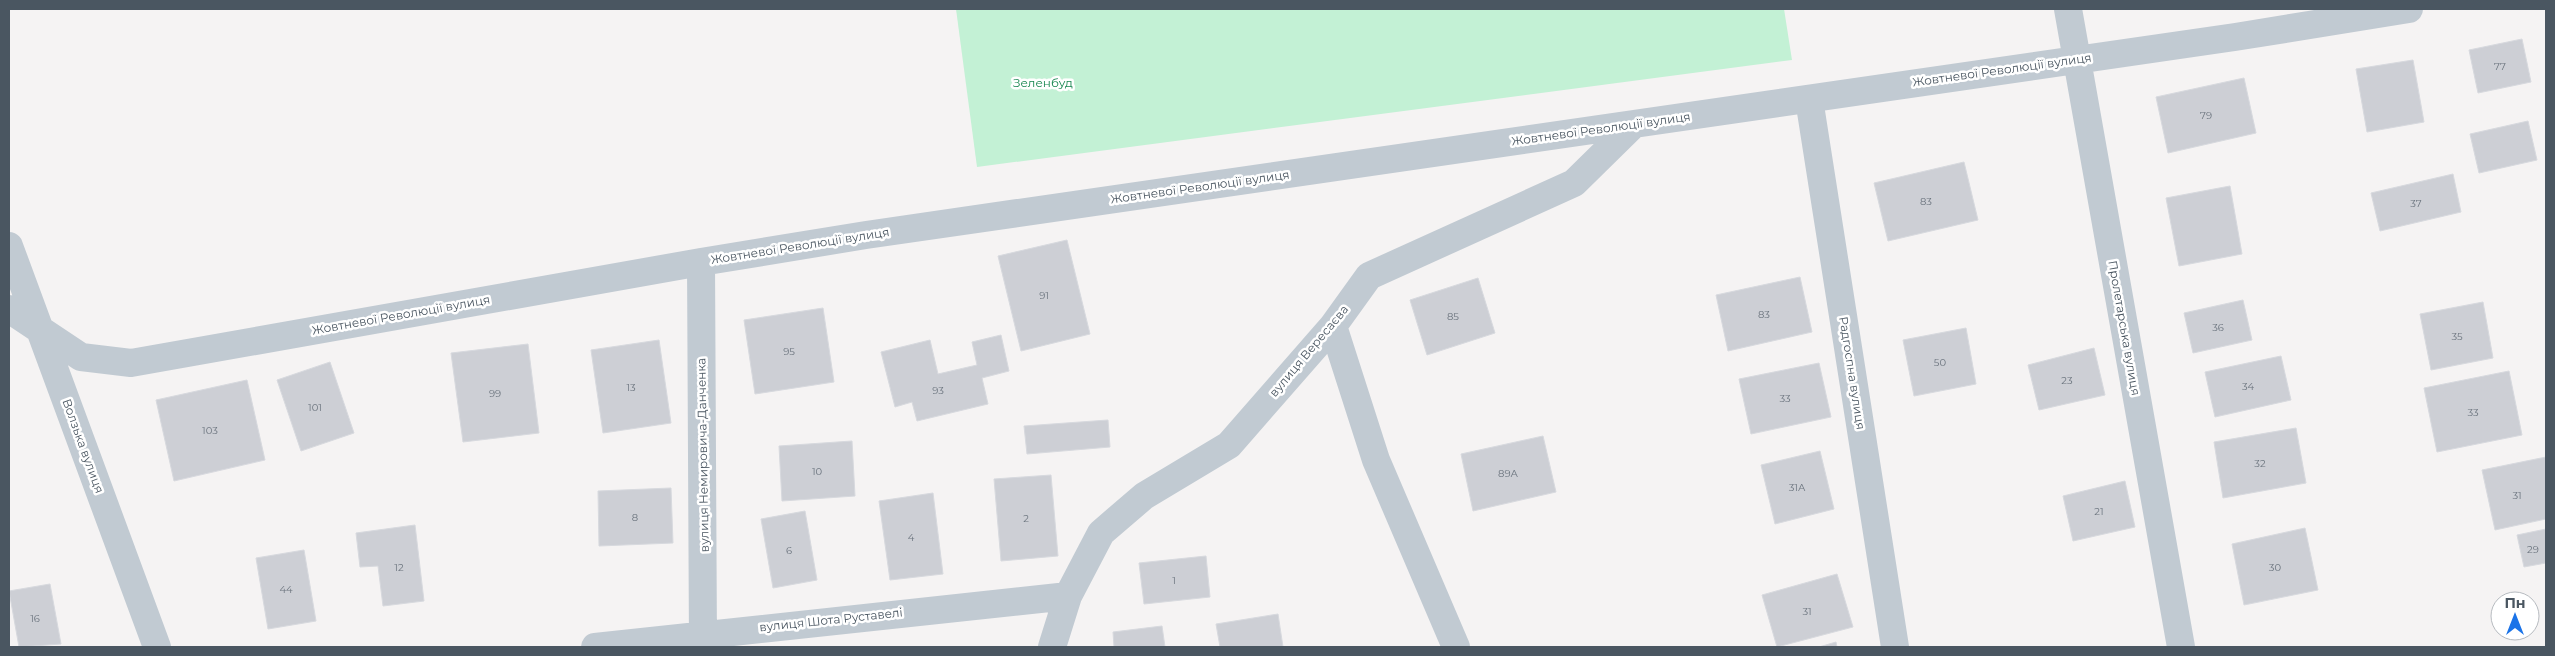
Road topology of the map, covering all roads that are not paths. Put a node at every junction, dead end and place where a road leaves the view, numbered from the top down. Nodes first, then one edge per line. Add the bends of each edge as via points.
1 (2068, 9) edge
2 (2409, 9) edge
3 (2076, 60) junction
4 (1809, 99) junction
5 (1633, 124) junction
6 (9, 246) edge
7 (701, 262) junction
8 (9, 309) edge
9 (38, 326) junction
10 (1333, 326) junction
11 (1068, 596) junction
12 (704, 640) edge
13 (157, 647) edge
14 (595, 647) edge
15 (1052, 647) edge
16 (1456, 647) edge
17 (1895, 647) edge
18 (2181, 647) edge

1 - 3 street, Пролетарська вулиця
2 - 3 street, Жовтневої Революції вулиця
3 - 4 street, Жовтневої Революції вулиця
3 - 18 street, Пролетарська вулиця
4 - 5 street, Жовтневої Революції вулиця
4 - 17 street, Радгоспна вулиця
5 - 7 street, Жовтневої Революції вулиця via 866,235
5 - 10 street, вулиця Вересаєва via 1574,183 1369,276
6 - 9 street, Волзька вулиця
7 - 9 street, Жовтневої Революції вулиця via 131,363 81,357
7 - 12 street, вулиця Немировича-Данченка
8 - 9 street, Жовтневої Революції вулиця
9 - 13 street, Волзька вулиця
10 - 11 street, вулиця Вересаєва via 1229,445 1144,496 1101,533
10 - 16 street via 1376,460
11 - 12 street, вулиця Шота Руставелі
11 - 15 street, вулиця Вересаєва
12 - 14 street, вулиця Шота Руставелі

